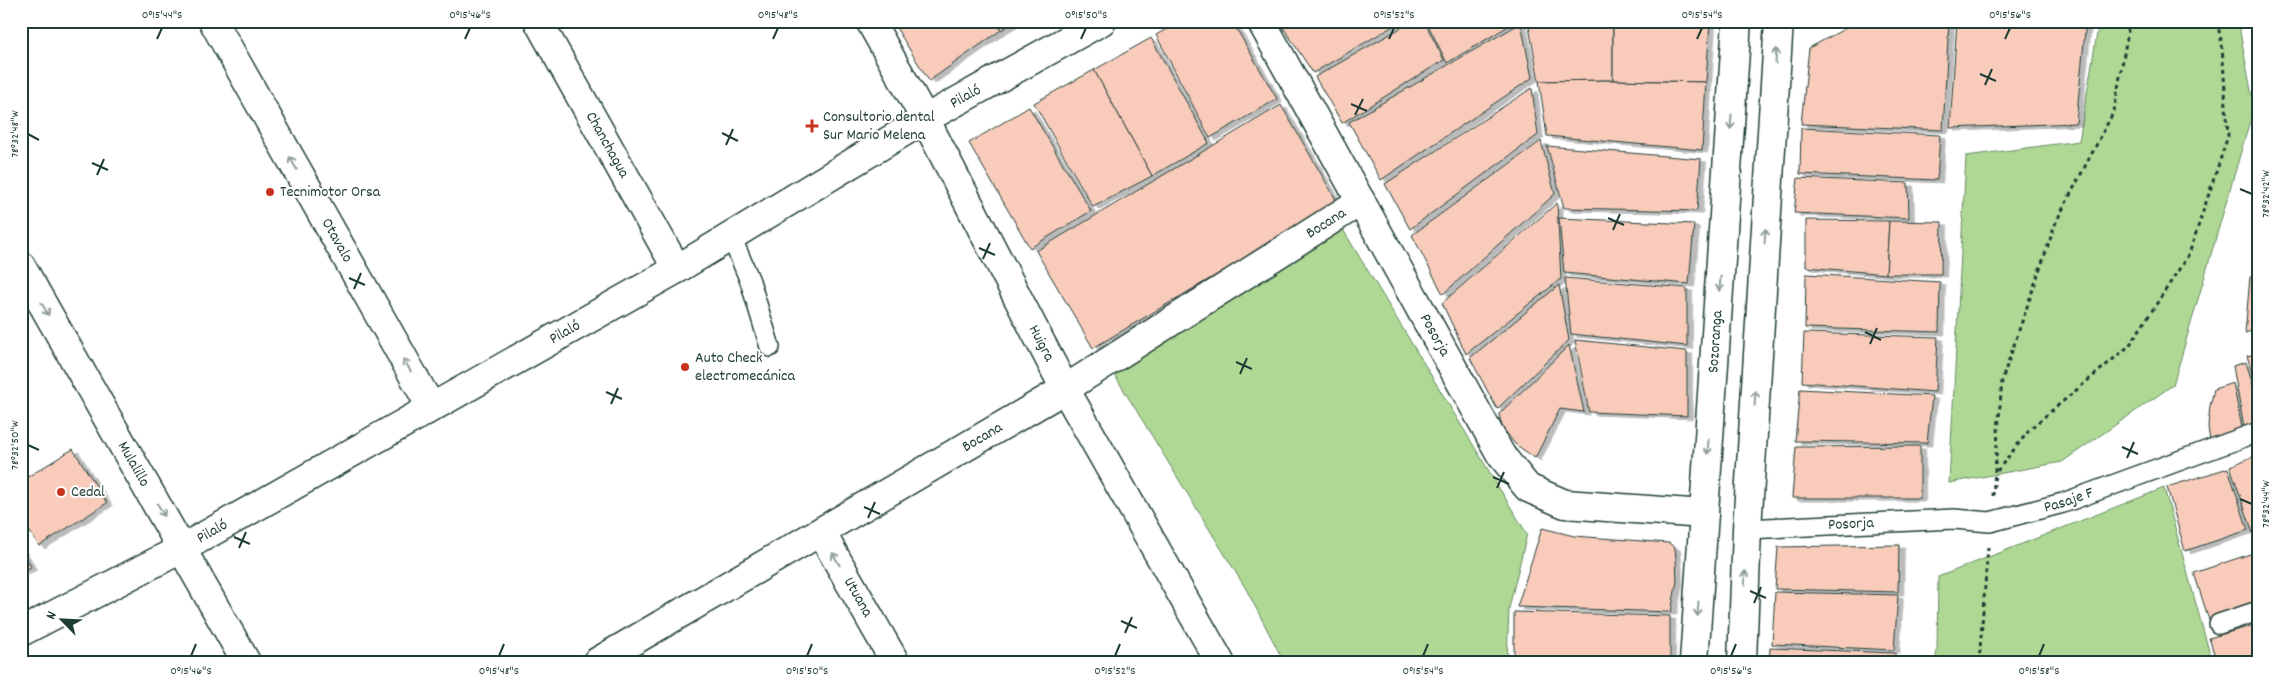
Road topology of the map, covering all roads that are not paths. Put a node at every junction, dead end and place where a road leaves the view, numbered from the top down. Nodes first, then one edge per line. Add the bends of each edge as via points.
1 (212, 21) edge
2 (538, 21) edge
3 (870, 21) edge
4 (1102, 21) edge
5 (1261, 21) edge
6 (1737, 21) edge
7 (1779, 21) edge
8 (1733, 88) junction
9 (1774, 93) junction
10 (925, 119) junction
11 (1361, 201) junction
12 (732, 236) junction
13 (21, 266) edge
14 (677, 269) junction
15 (770, 347) dead end
16 (1065, 390) junction
17 (431, 408) junction
18 (2258, 432) edge
19 (1704, 514) junction
20 (1954, 519) joint
21 (1748, 529) junction
22 (821, 532) junction
23 (183, 548) junction
24 (2258, 611) edge
25 (2219, 624) dead end
26 (21, 632) edge
27 (246, 662) edge
28 (597, 662) edge
29 (895, 662) edge
30 (1220, 662) edge
31 (1694, 662) edge
32 (1742, 662) edge

17 -> 1 street, Otavalo
2 - 14 street, Chanchagua
3 - 10 street, Huigra
4 - 10 street, Pilaló
5 - 11 street, Posorja
6 - 8 street, Sozoranga
9 -> 7 street
8 - 9 street
8 -> 19 street, Sozoranga
21 -> 9 street
10 - 12 street, Pilaló
10 - 16 street, Huigra
11 - 16 street, Bocana
11 - 19 street, Posorja via 1501,454 1528,488 1564,504
12 - 14 street, Pilaló
12 - 15 lane
13 -> 23 street, Mulalillo
14 - 17 street, Pilaló
16 - 22 street, Bocana
16 - 30 street, Huigra
17 - 23 street, Pilaló
18 - 20 lane, Pasaje F via 2063,503 1990,522
19 -> 31 street, Sozoranga
20 - 21 lane, Posorja
32 -> 21 street
22 - 28 street, Bocana
29 -> 22 street, Utuana
23 - 26 street, Pilaló
23 - 27 street, Mulalillo
24 - 25 lane

